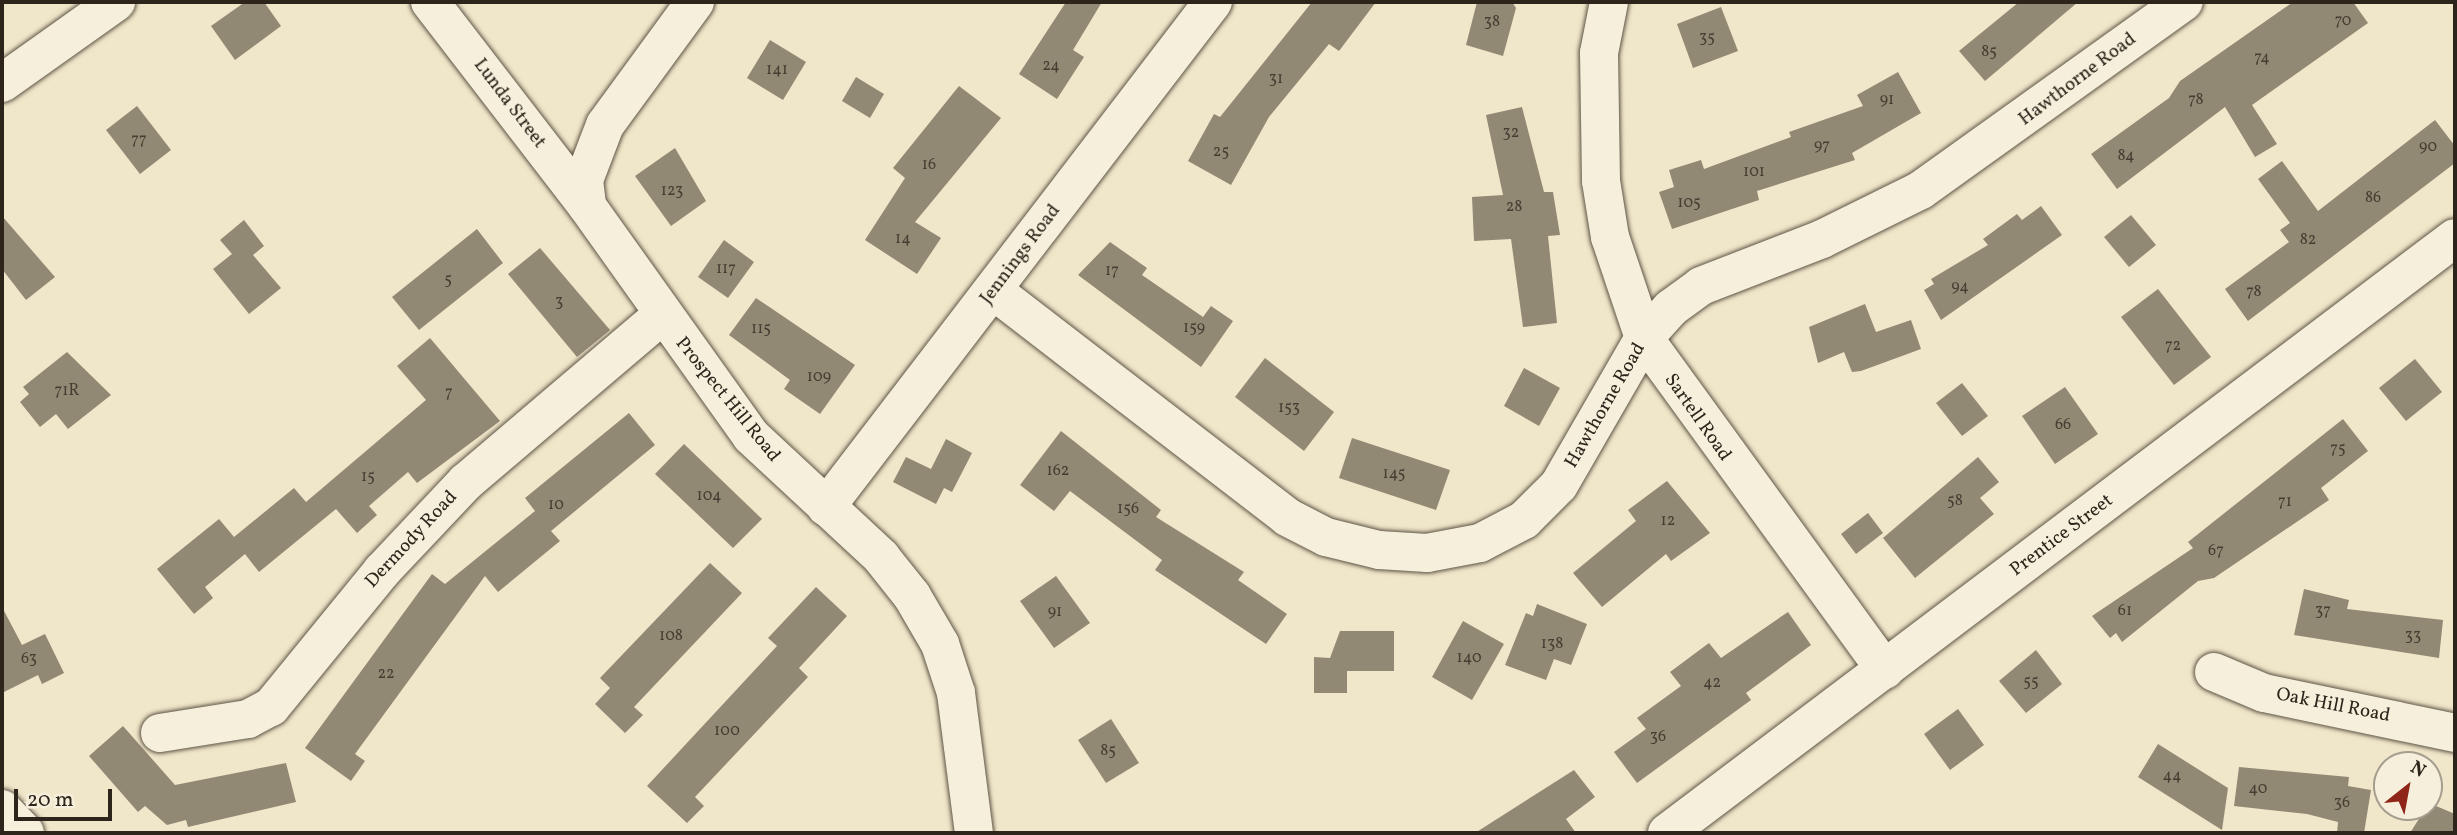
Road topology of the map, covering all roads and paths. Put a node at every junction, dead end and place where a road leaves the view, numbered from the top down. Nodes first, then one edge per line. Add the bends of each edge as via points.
1 (116, 2) edge
2 (430, 2) edge
3 (695, 2) edge
4 (1213, 2) edge
5 (1609, 2) edge
6 (2184, 2) edge
7 (2, 83) edge
8 (587, 206) junction
9 (2455, 239) edge
10 (994, 291) junction
11 (660, 317) junction
12 (1644, 338) junction
13 (826, 507) junction
14 (1885, 670) junction
15 (2214, 672) dead end
16 (160, 733) dead end
17 (2455, 733) edge
18 (2, 809) edge
19 (25, 833) edge
20 (974, 833) edge
21 (1667, 833) edge

1 - 7 street
2 - 8 street, Lunda Street
3 - 8 street via 605,125 584,180
4 - 10 street, Jennings Road
5 - 12 street, Sartell Road via 1599,52 1601,181 1610,237
6 - 12 street, Hawthorne Road via 1965,163 1869,218 1701,286
8 - 11 street, Prospect Hill Road
9 - 14 street, Prentice Street
10 - 12 street, Hawthorne Road via 1287,517 1326,537 1379,550 1427,553 1480,543 1524,520 1583,451
10 - 13 street, Jennings Road
11 - 13 street, Prospect Hill Road via 751,436
11 - 16 street, Dermody Road via 456,492 271,707 247,719
12 - 14 street, Sartell Road
13 - 20 street, Prospect Hill Road via 881,557 940,644 965,736
14 - 21 street, Prentice Street
15 - 17 street, Oak Hill Road via 2264,693
18 - 19 street

